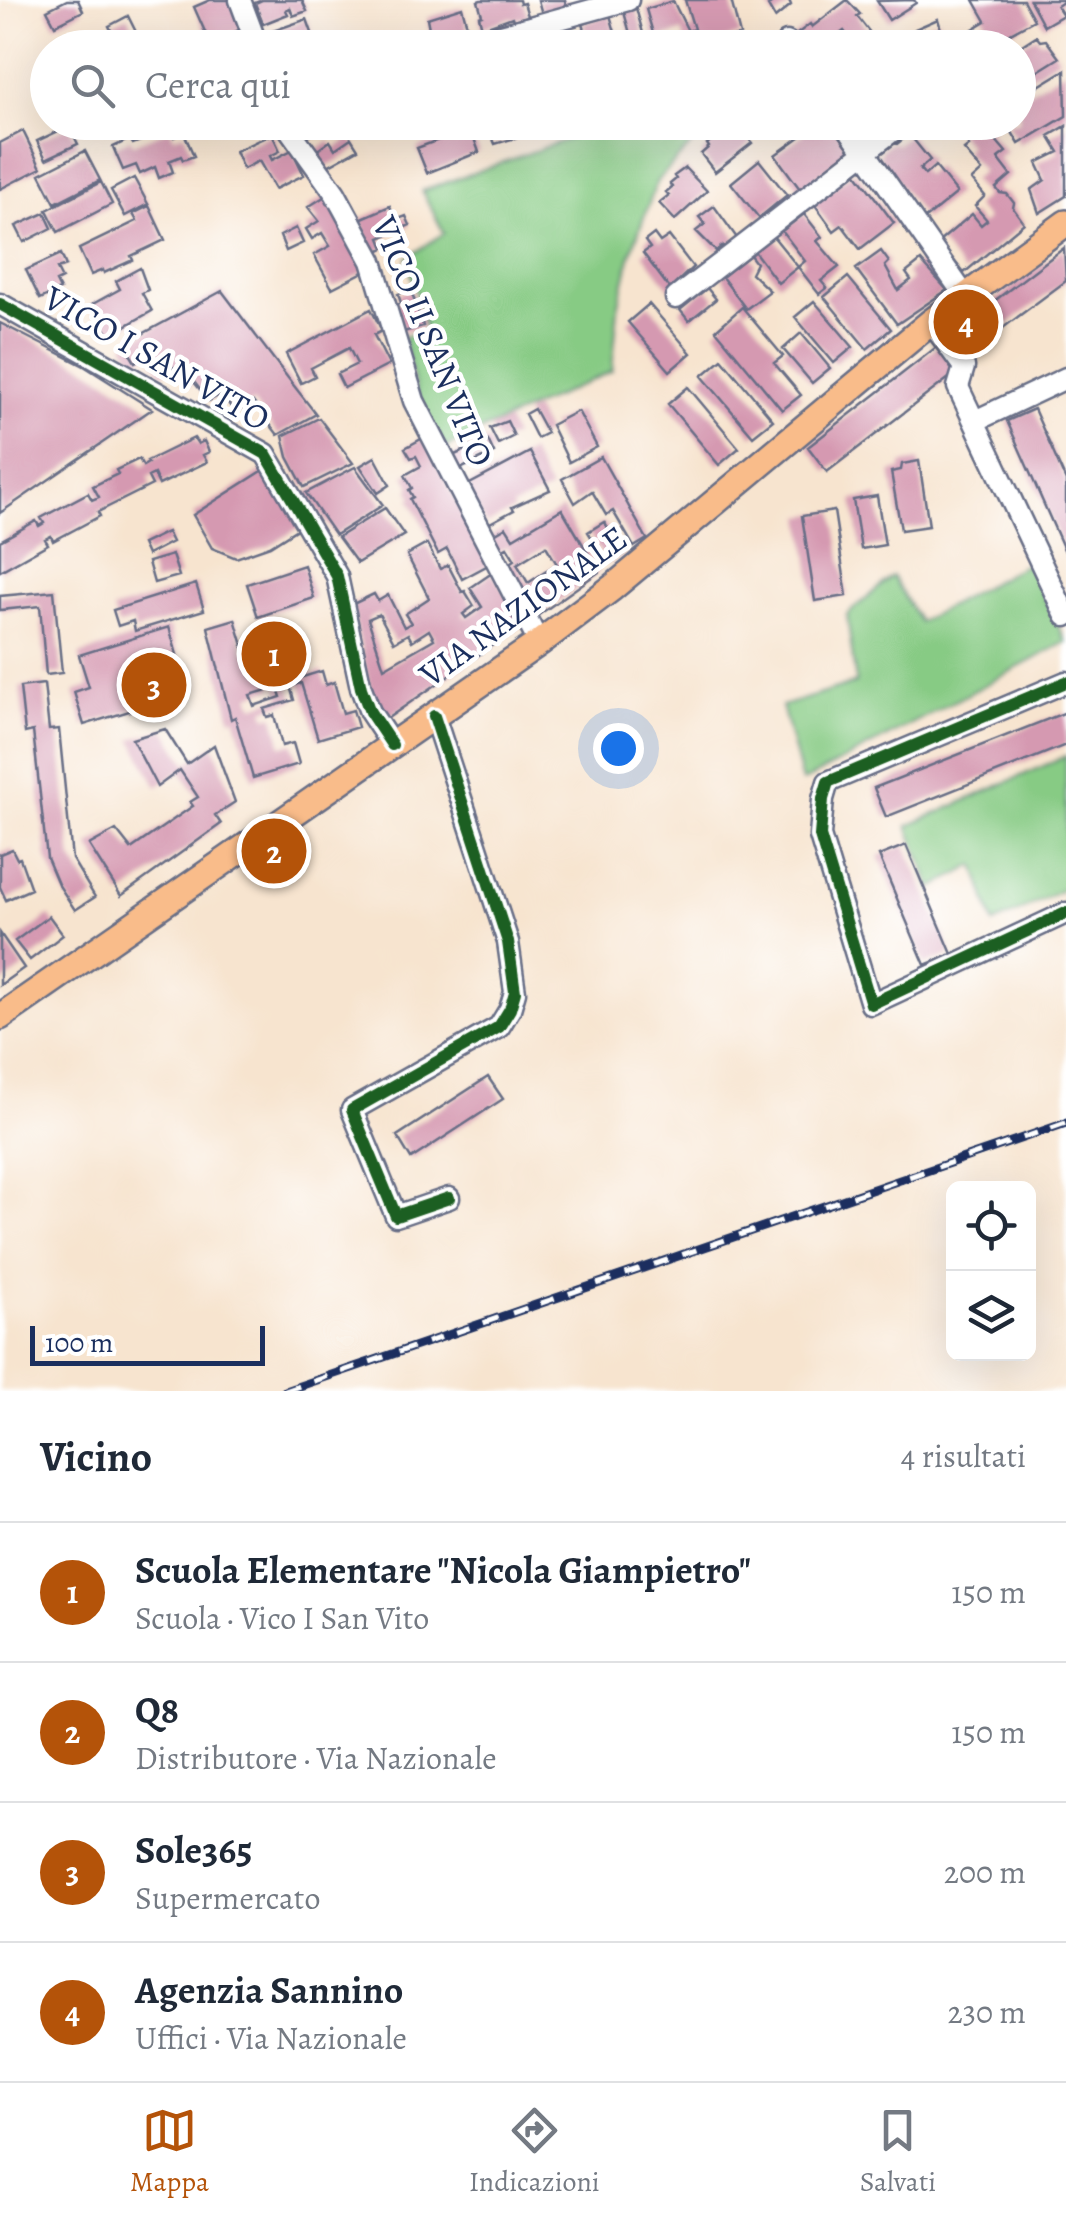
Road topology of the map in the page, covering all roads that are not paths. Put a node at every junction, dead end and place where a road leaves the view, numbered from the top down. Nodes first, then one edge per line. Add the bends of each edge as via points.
1 (240, 0) edge
2 (628, 0) edge
3 (251, 30) edge
4 (519, 30) edge
5 (297, 140) edge
6 (856, 140) edge
7 (880, 140) edge
8 (864, 152) junction
9 (1066, 222) edge
10 (965, 296) junction
11 (676, 298) dead end
12 (0, 304) edge
13 (930, 322) junction
14 (1066, 378) edge
15 (976, 420) junction
16 (1066, 616) edge
17 (539, 643) junction
18 (1066, 682) edge
19 (434, 716) junction
20 (392, 746) junction
21 (1066, 914) edge
22 (0, 1018) edge
23 (449, 1198) dead end

1 - 3 street
2 - 4 street
5 - 17 street, VICO II SAN VITO via 372,261 414,401
6 - 8 street
7 - 8 street
8 - 10 street
8 - 11 street
9 - 10 main road, VIA NAZIONALE
10 - 13 main road, VIA NAZIONALE
12 - 20 street, VICO I SAN VITO via 266,454 337,576 361,688
13 - 15 street via 964,367 958,386
13 - 17 main road, VIA NAZIONALE
14 - 15 street
15 - 16 street
17 - 19 main road, VIA NAZIONALE
18 - 21 street via 828,782 820,836 871,1004
19 - 20 main road, VIA NAZIONALE
19 - 23 street via 508,942 514,992 499,1027 352,1110 396,1216
20 - 22 main road, VIA NAZIONALE

